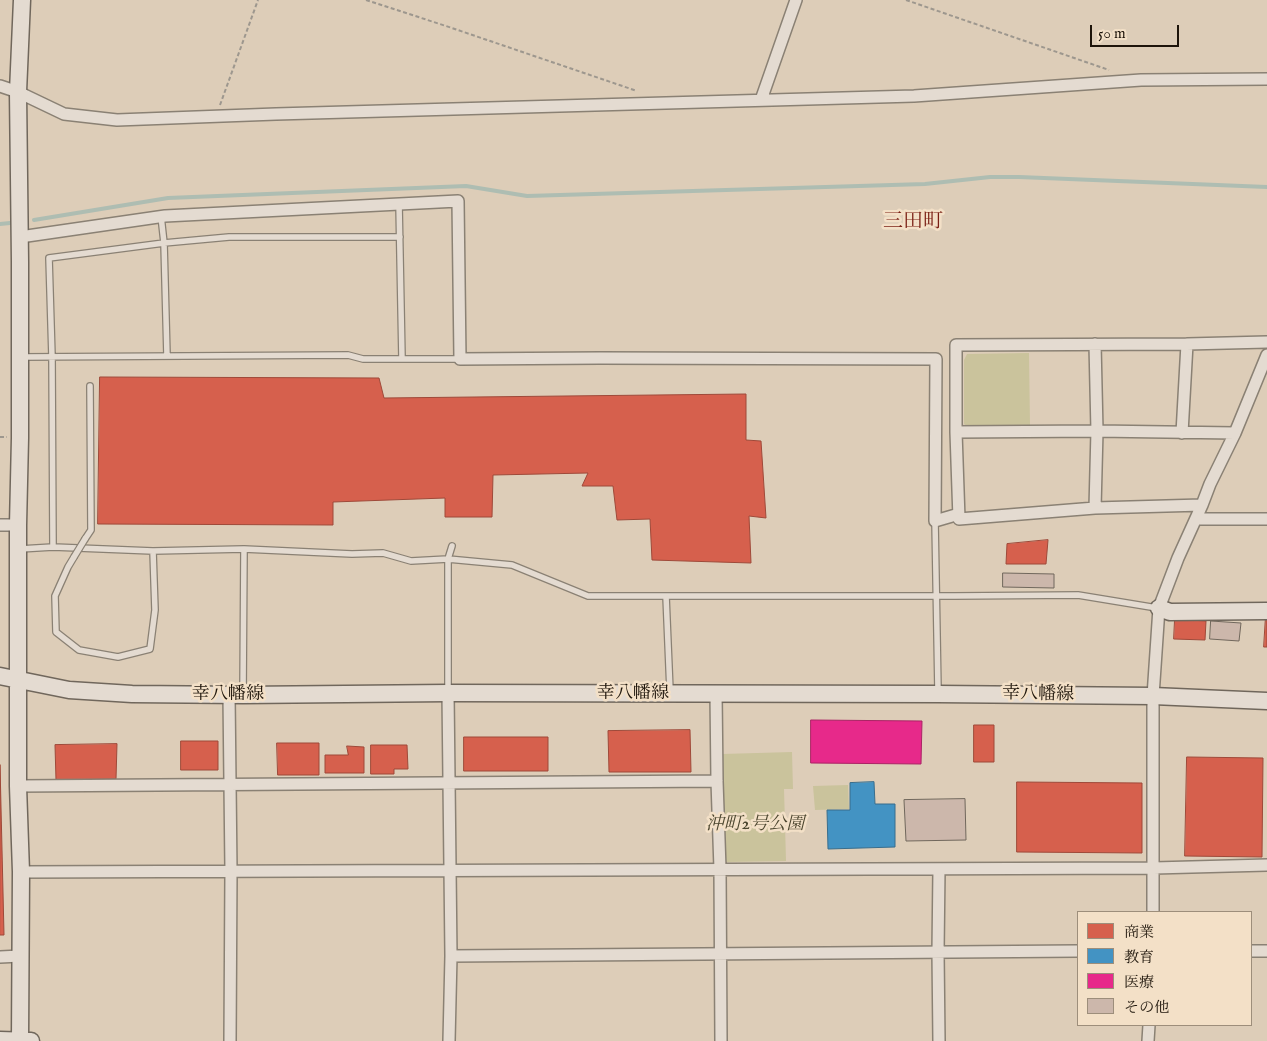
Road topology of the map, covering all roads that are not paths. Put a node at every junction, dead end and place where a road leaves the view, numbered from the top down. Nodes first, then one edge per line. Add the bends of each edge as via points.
1 (22, 0) edge
2 (796, 0) edge
3 (1267, 79) edge
4 (0, 86) edge
5 (18, 92) junction
6 (761, 100) junction
7 (399, 204) junction
8 (162, 216) junction
9 (20, 237) junction
10 (400, 237) junction
11 (164, 243) junction
12 (1267, 342) edge
13 (1095, 344) junction
14 (1187, 344) junction
15 (1267, 355) edge
16 (167, 356) junction
17 (20, 357) junction
18 (52, 357) junction
19 (402, 359) junction
20 (460, 359) junction
21 (90, 386) dead end
22 (1097, 431) junction
23 (956, 432) junction
24 (1182, 433) junction
25 (1235, 433) junction
26 (1202, 504) junction
27 (1095, 508) junction
28 (959, 514) junction
29 (1196, 518) junction
30 (1267, 519) edge
31 (935, 521) junction
32 (0, 525) edge
33 (18, 525) junction
34 (52, 546) junction
35 (452, 546) dead end
36 (18, 549) junction
37 (244, 549) junction
38 (153, 551) junction
39 (448, 560) junction
40 (666, 596) junction
41 (937, 596) junction
42 (1159, 608) junction
43 (1267, 611) edge
44 (0, 676) edge
45 (18, 680) junction
46 (448, 693) junction
47 (670, 694) junction
48 (716, 694) junction
49 (938, 694) junction
50 (236, 695) junction
51 (1153, 696) junction
52 (1267, 702) edge
53 (717, 781) junction
54 (230, 784) junction
55 (448, 784) junction
56 (18, 786) junction
57 (1267, 865) edge
58 (1154, 868) junction
59 (720, 869) junction
60 (939, 869) junction
61 (231, 871) junction
62 (21, 872) junction
63 (449, 872) junction
64 (1153, 911) edge
65 (1252, 951) edge
66 (1267, 951) edge
67 (938, 952) junction
68 (1077, 952) edge
69 (720, 954) junction
70 (20, 956) junction
71 (450, 956) junction
72 (0, 957) edge
73 (1149, 1026) edge
74 (0, 1040) edge
75 (23, 1041) edge
76 (230, 1041) edge
77 (449, 1041) edge
78 (721, 1041) edge
79 (939, 1041) edge
80 (1148, 1041) edge

1 - 5 street
2 - 6 street
3 - 6 street via 1141,80 914,96
4 - 5 street
5 - 6 street via 64,114 117,120
5 - 9 street
7 - 8 street
7 - 10 lane
7 - 20 street via 458,202
8 - 9 street
8 - 11 lane
9 - 17 street
10 - 11 lane via 230,237
10 - 19 lane
11 - 16 lane
11 - 18 lane via 49,258
12 - 14 street
13 - 14 street
13 - 22 street
13 - 23 street via 956,345
14 - 24 street
15 - 25 street
16 - 18 lane
16 - 19 lane via 348,355 363,359
17 - 18 lane
17 - 33 street
18 - 34 lane
19 - 20 lane
20 - 31 street via 936,360
21 - 38 lane, bridge via 91,530 68,566 55,596 56,632 80,650 118,657 150,650 155,610
22 - 23 street
22 - 24 street
22 - 27 street
23 - 28 street
24 - 25 street
25 - 26 street
26 - 27 street
26 - 29 street
27 - 28 street via 959,519
28 - 31 street
29 - 30 street
29 - 42 street
31 - 41 lane
32 - 33 street
33 - 36 street
34 - 36 lane
34 - 38 lane
35 - 39 lane
36 - 45 street
37 - 38 lane
37 - 39 lane via 383,553 411,561
37 - 50 lane
39 - 40 lane via 512,566 588,596
39 - 46 lane
40 - 41 lane
40 - 47 lane
41 - 42 lane via 1078,595
41 - 49 lane
42 - 43 street via 1170,612
42 - 51 street
44 - 45 street, 幸八幡線
45 - 50 street, 幸八幡線 via 69,690
45 - 56 street
46 - 47 street, 幸八幡線
46 - 50 street, 幸八幡線
46 - 55 street
47 - 48 street, 幸八幡線
48 - 49 street, 幸八幡線
48 - 53 street
49 - 51 street, 幸八幡線
50 - 54 street
51 - 52 street, 幸八幡線
51 - 58 street
53 - 55 street
53 - 59 street
54 - 55 street
54 - 56 street
54 - 61 street
55 - 63 street
56 - 62 street
57 - 58 street
58 - 60 street
58 - 64 street
59 - 60 street
59 - 63 street
59 - 69 street
60 - 67 street
61 - 62 street
61 - 63 street
61 - 76 street
62 - 70 street
63 - 71 street
65 - 66 street
67 - 68 street
67 - 69 street
67 - 79 street
69 - 71 street
69 - 78 street
70 - 72 street
70 - 75 street
71 - 77 street
73 - 80 street
74 - 75 street

